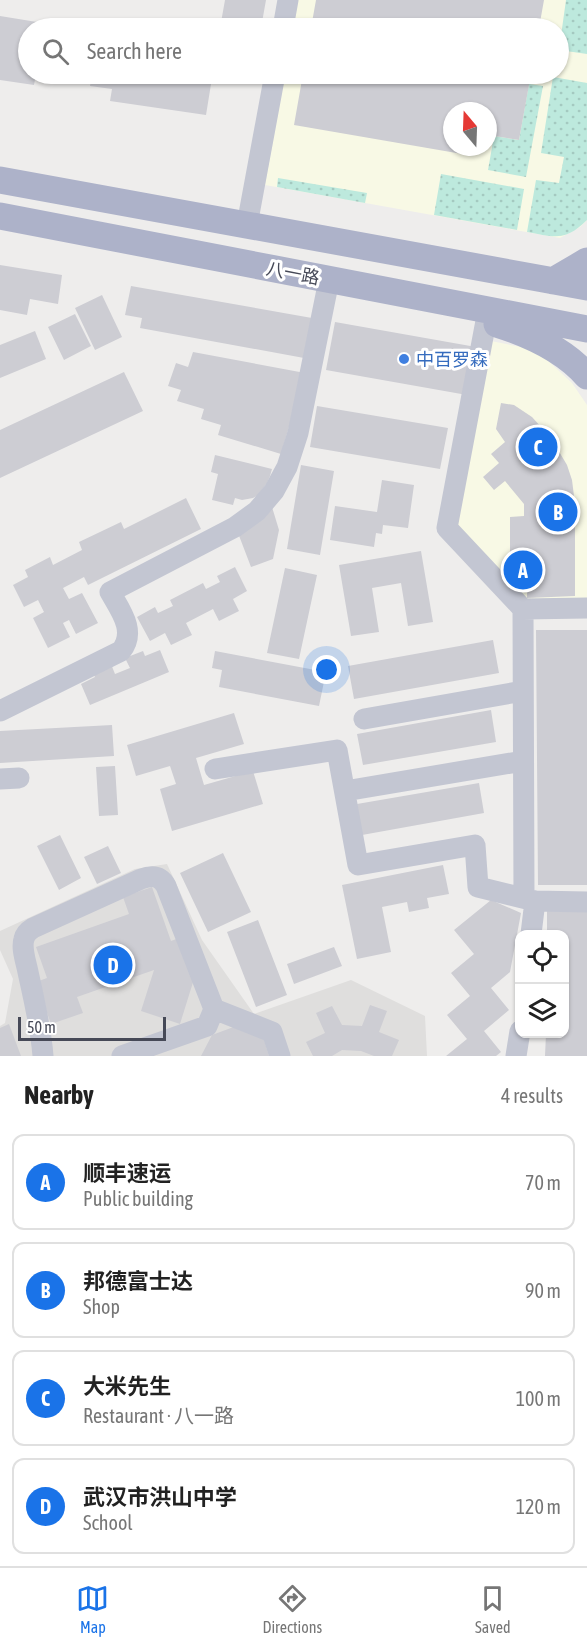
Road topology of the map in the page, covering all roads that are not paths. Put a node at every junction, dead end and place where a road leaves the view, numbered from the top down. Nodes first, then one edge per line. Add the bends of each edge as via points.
1 (288, 0) edge
2 (285, 18) edge
3 (273, 84) edge
4 (0, 180) edge
5 (0, 216) edge
6 (247, 225) junction
7 (587, 261) edge
8 (329, 280) junction
9 (553, 281) junction
10 (587, 287) edge
11 (417, 297) junction
12 (486, 321) junction
13 (587, 329) edge
14 (587, 376) edge
15 (587, 608) edge
16 (523, 609) junction
17 (523, 691) junction
18 (0, 711) edge
19 (364, 719) dead end
20 (523, 761) junction
21 (215, 770) dead end
22 (345, 791) junction
23 (530, 900) junction
24 (587, 902) edge
25 (531, 930) edge
26 (214, 1009) junction
27 (518, 1038) edge
28 (44, 1056) edge
29 (122, 1056) edge
30 (280, 1056) edge
31 (516, 1056) edge

1 - 2 street
3 - 6 street
4 - 6 main road
5 - 8 main road, 八一路
6 - 9 main road
7 - 9 main road
8 - 11 main road, 八一路
8 - 18 street via 298,433 287,467 265,503 235,527 110,592 128,627 121,651
9 - 10 main road
11 - 12 main road
11 - 13 main road, 八一路
12 - 14 main road via 548,346
12 - 16 street via 447,528
15 - 16 street
16 - 17 street
17 - 19 street
17 - 20 street
20 - 22 street
20 - 23 street
21 - 22 street via 337,750
22 - 23 street via 358,864 475,845 478,887
23 - 24 street
23 - 25 street
26 - 28 street via 166,886 157,876 147,876 33,928 24,937
26 - 29 street via 207,1026
26 - 30 street via 272,1032
27 - 31 street

